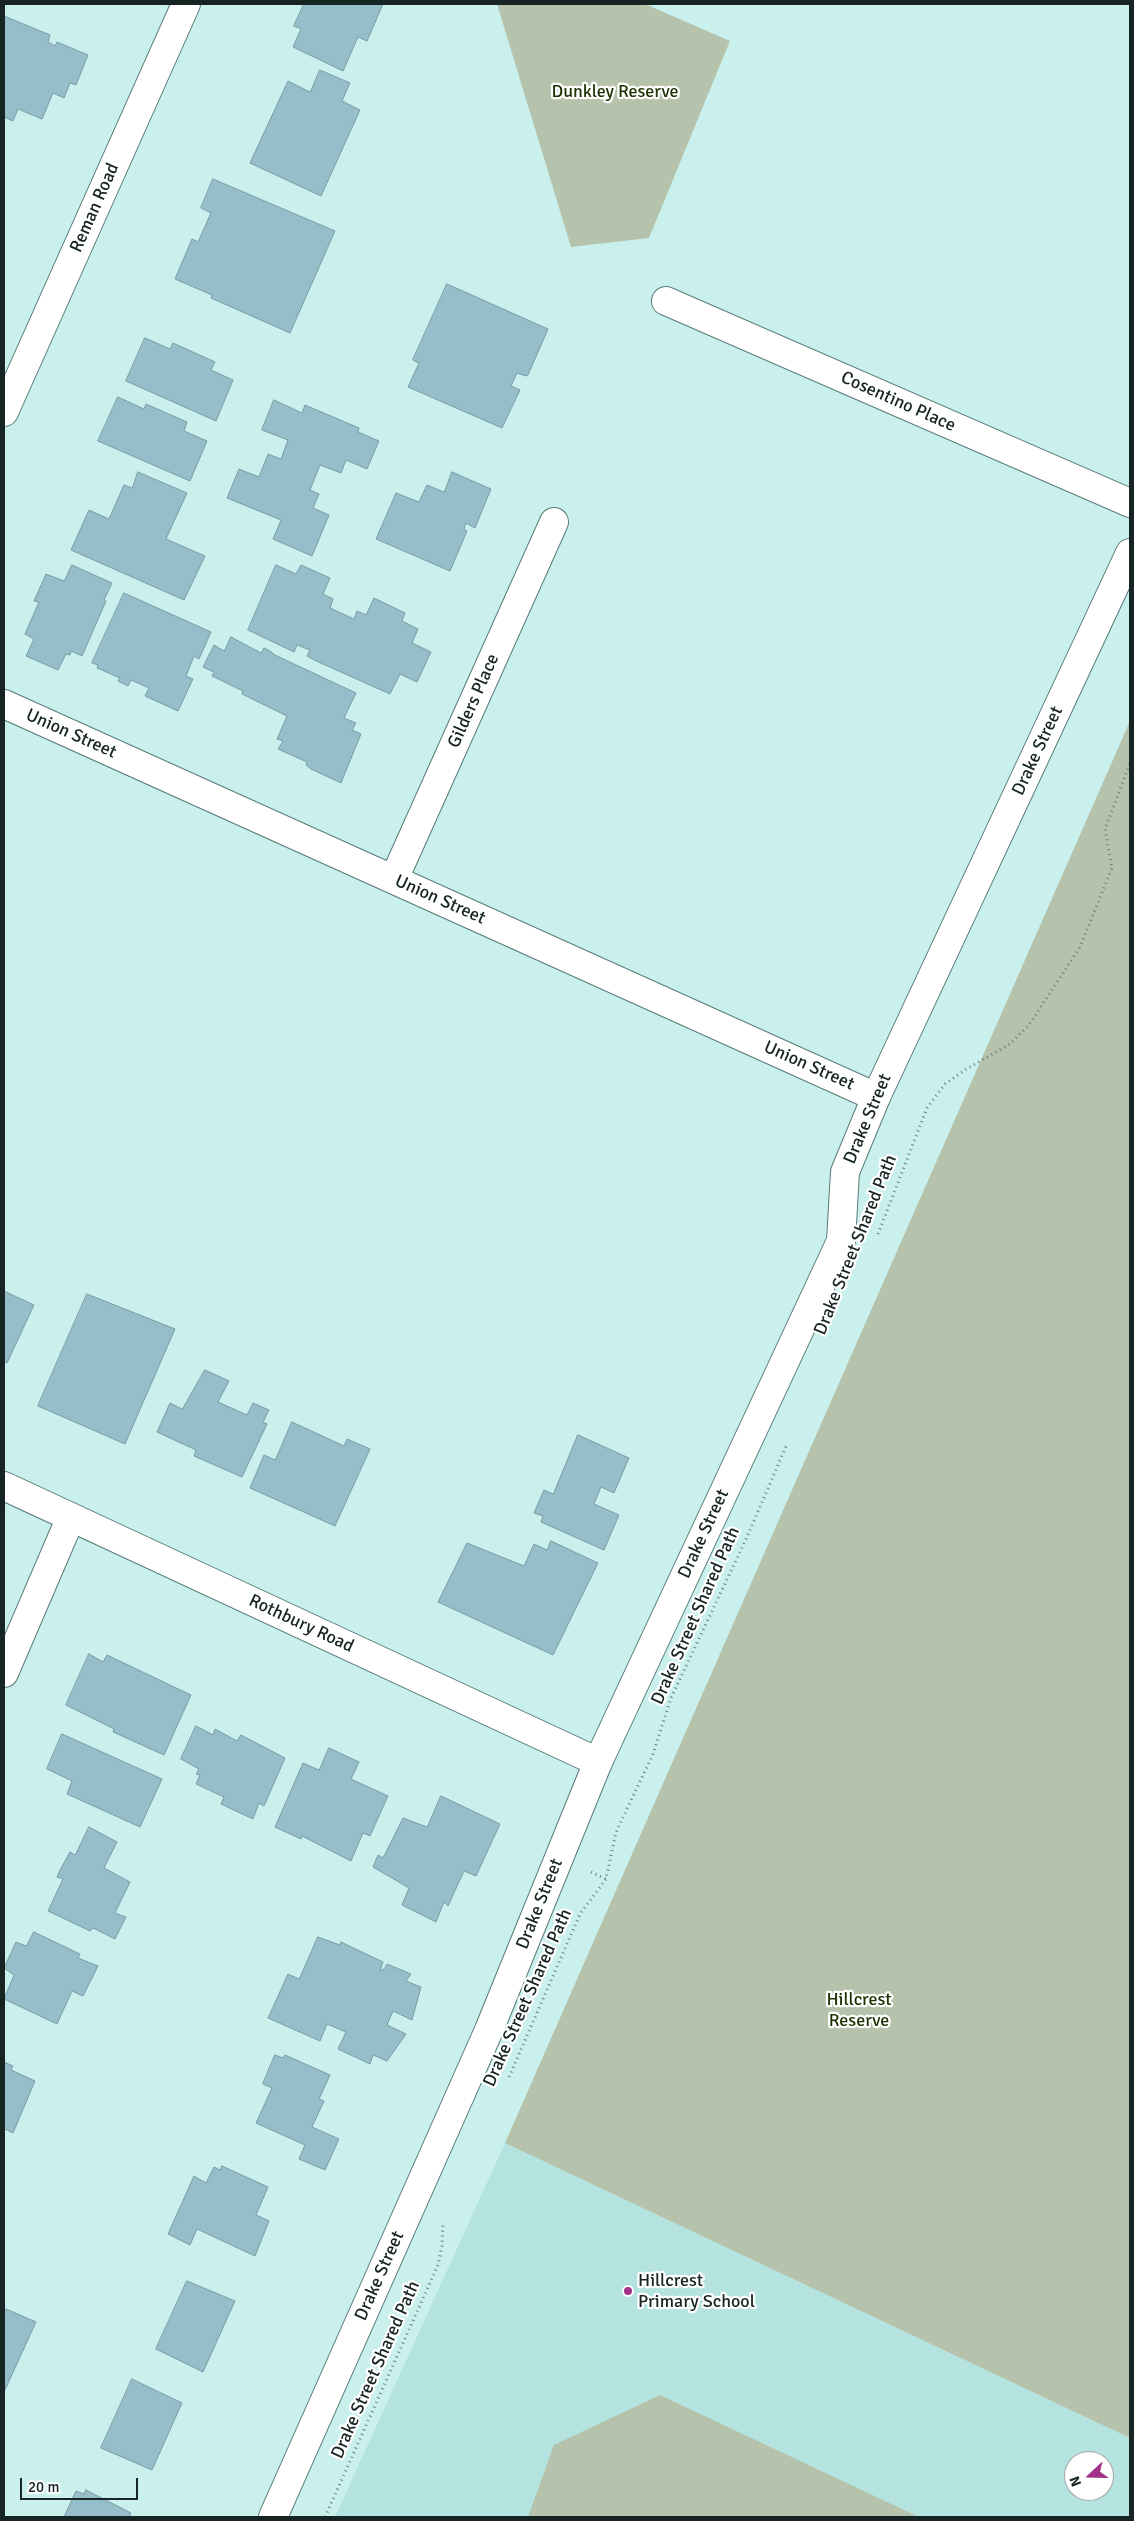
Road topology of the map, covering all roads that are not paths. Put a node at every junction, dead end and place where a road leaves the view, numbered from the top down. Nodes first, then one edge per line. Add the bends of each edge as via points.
1 (186, 4) edge
2 (666, 301) dead end
3 (4, 412) edge
4 (1130, 503) edge
5 (554, 522) dead end
6 (1130, 553) edge
7 (4, 704) edge
8 (394, 879) junction
9 (876, 1097) junction
10 (4, 1486) edge
11 (71, 1517) junction
12 (4, 1673) edge
13 (598, 1762) junction
14 (273, 2517) edge

1 - 3 street, Reman Road
2 - 4 street, Cosentino Place
5 - 8 street, Gilders Place
6 - 9 street, Drake Street
7 - 8 street, Union Street
8 - 9 street, Union Street
9 - 13 street, Drake Street via 846,1172 841,1240
10 - 11 street, Rothbury Road
11 - 12 street
11 - 13 street, Rothbury Road
13 - 14 street, Drake Street via 489,2030

